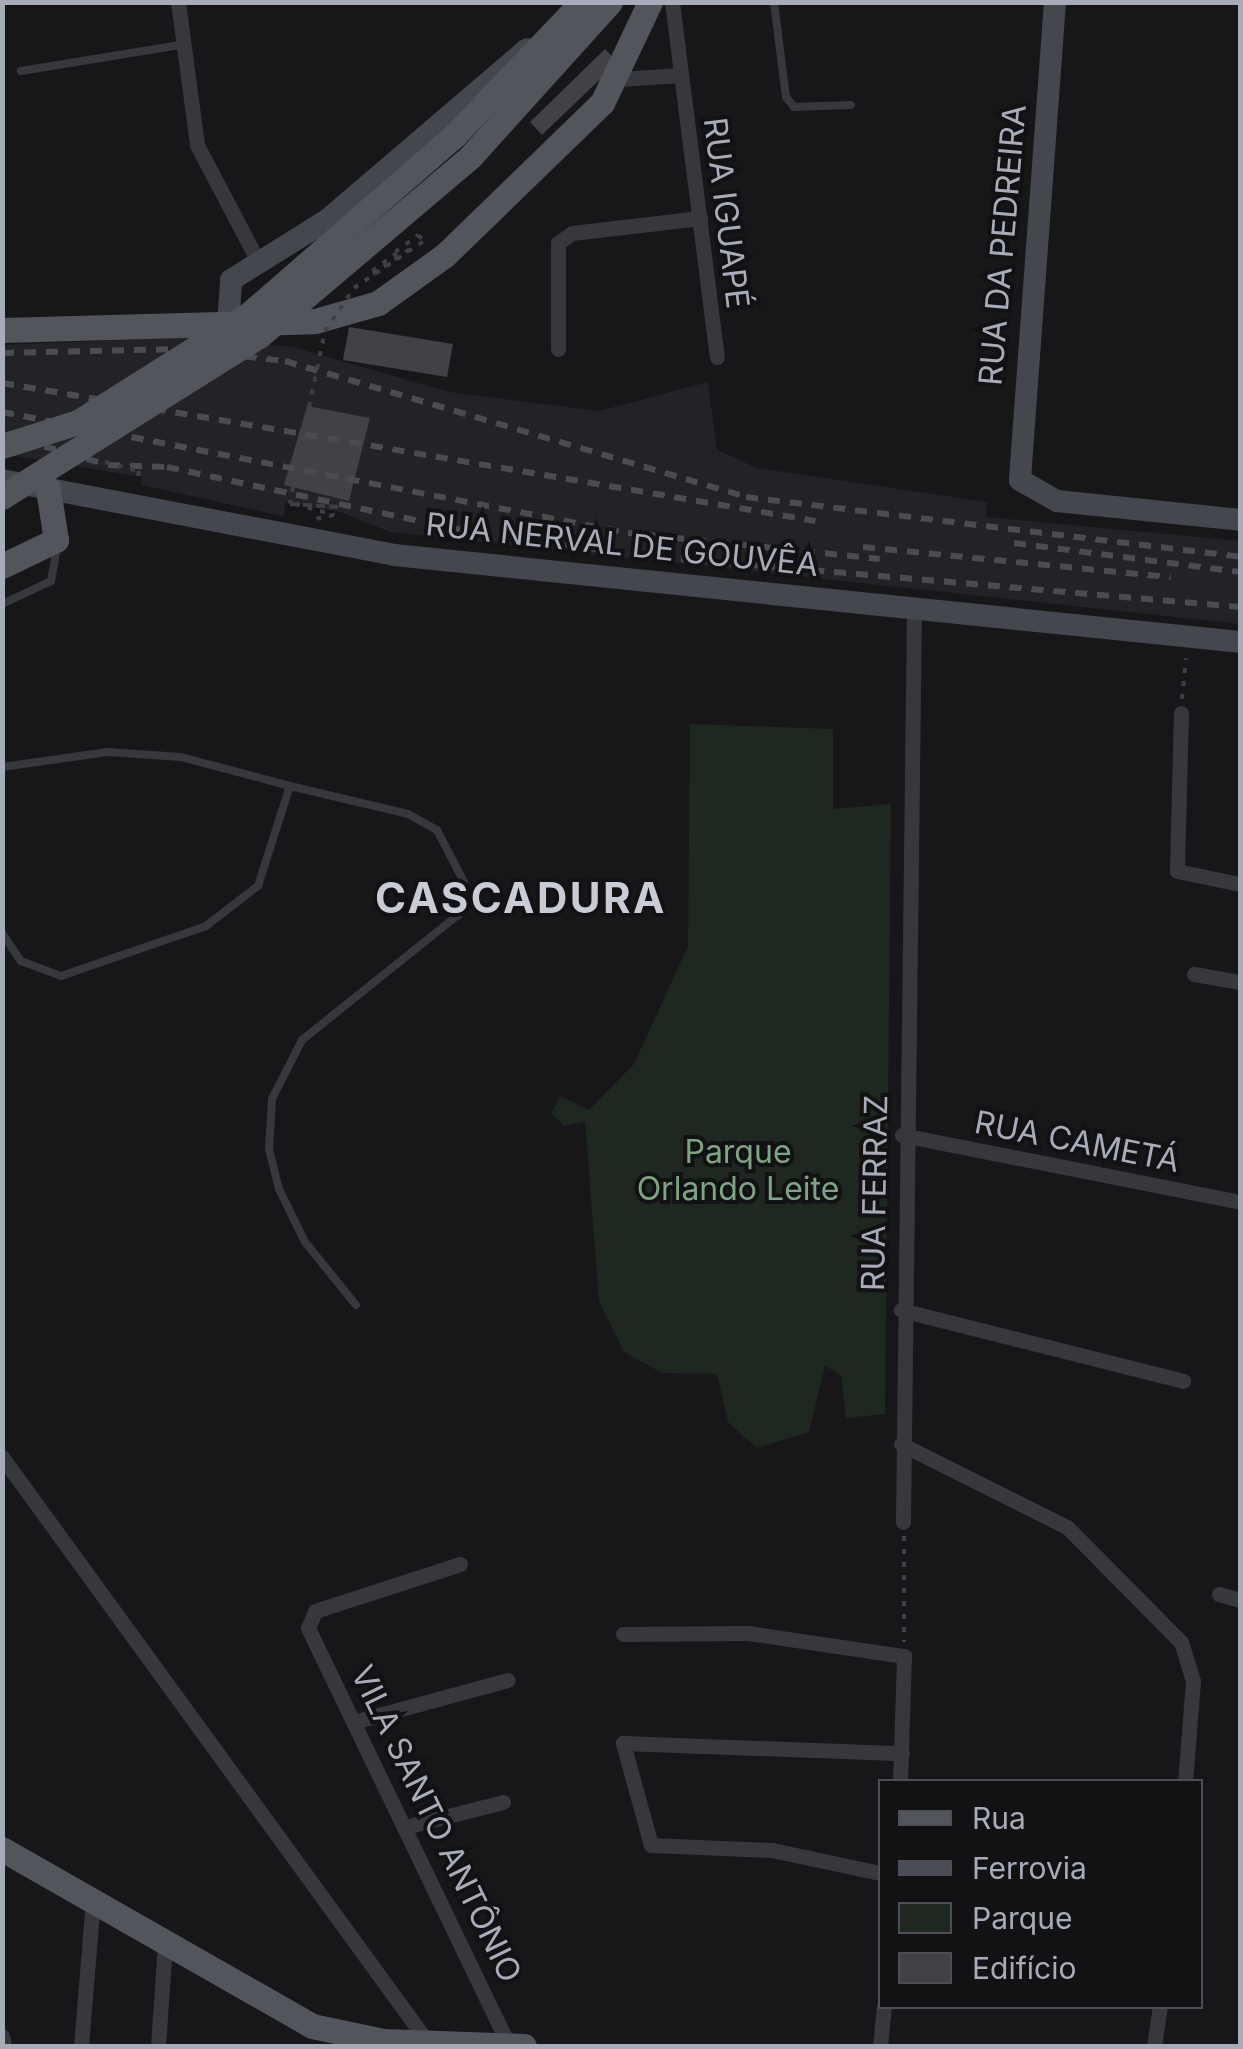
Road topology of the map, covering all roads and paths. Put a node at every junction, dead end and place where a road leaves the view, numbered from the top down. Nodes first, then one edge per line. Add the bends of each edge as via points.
1 (178, 2) edge
2 (610, 2) edge
3 (650, 2) edge
4 (672, 2) edge
5 (774, 2) edge
6 (1055, 2) edge
7 (565, 15) edge
8 (180, 46) junction
9 (21, 72) dead end
10 (681, 75) junction
11 (619, 79) junction
12 (851, 105) dead end
13 (463, 146) junction
14 (700, 218) junction
15 (419, 238) junction
16 (258, 263) junction
17 (370, 270) dead end
18 (360, 280) dead end
19 (239, 324) junction
20 (2, 330) edge
21 (558, 349) dead end
22 (718, 357) dead end
23 (310, 406) dead end
24 (2, 446) edge
25 (105, 462) dead end
26 (2, 480) edge
27 (137, 481) dead end
28 (293, 488) dead end
29 (48, 489) junction
30 (2, 497) edge
31 (316, 514) dead end
32 (1240, 520) edge
33 (56, 540) junction
34 (2, 566) edge
35 (2, 604) edge
36 (914, 605) junction
37 (1188, 635) junction
38 (1240, 642) edge
39 (1181, 713) joint
40 (2, 767) edge
41 (290, 786) junction
42 (1240, 884) edge
43 (2, 933) edge
44 (1194, 974) dead end
45 (1240, 982) edge
46 (902, 1135) junction
47 (1240, 1202) edge
48 (356, 1304) dead end
49 (901, 1310) junction
50 (1182, 1381) dead end
51 (901, 1444) junction
52 (2, 1456) edge
53 (904, 1522) joint
54 (460, 1564) dead end
55 (1219, 1594) dead end
56 (1240, 1600) edge
57 (623, 1634) dead end
58 (904, 1656) junction
59 (508, 1680) dead end
60 (357, 1721) junction
61 (902, 1753) junction
62 (900, 1779) edge
63 (1185, 1779) edge
64 (503, 1802) dead end
65 (409, 1826) junction
66 (2, 1849) edge
67 (878, 1873) edge
68 (93, 1901) junction
69 (166, 1943) junction
70 (884, 2009) edge
71 (1160, 2009) edge
72 (2, 2036) edge
73 (429, 2044) edge
74 (4, 2046) edge
75 (81, 2046) edge
76 (158, 2046) edge
77 (509, 2046) edge
78 (524, 2046) edge
79 (880, 2046) edge
80 (1154, 2046) edge

1 - 8 street
2 - 13 main road
3 - 11 main road
4 - 10 street, RUA IGUAPÉ
5 - 12 lane via 786,96 794,107
6 - 32 main road, RUA DA PEDREIRA via 1018,467 1029,488 1057,502
7 - 13 main road
7 - 16 main road via 327,220
8 - 9 lane
8 - 16 street via 196,145
10 - 11 street, RUA IGUAPÉ
10 - 14 street, RUA IGUAPÉ
11 - 19 main road via 396,294 332,318
13 - 24 main road, bridge via 248,314 78,422
13 - 30 main road, bridge via 259,336
14 - 21 street via 572,234 558,243
14 - 22 street, RUA IGUAPÉ
15 - 17 path, bridge via 374,276
15 - 18 path
15 - 23 path, bridge via 424,241 354,288 324,331
16 - 19 main road via 227,286
19 - 20 main road
25 - 27 path, bridge via 139,471
26 - 29 main road, RUA NERVAL DE GOUVÊA
28 - 31 path, bridge via 290,504 338,506 294,504 334,515
29 - 33 main road
29 - 36 main road, RUA NERVAL DE GOUVÊA via 394,556
33 - 34 main road
33 - 35 lane via 51,580
36 - 37 main road, RUA NERVAL DE GOUVÊA
36 - 46 street, RUA FERRAZ
37 - 38 main road, RUA NERVAL DE GOUVÊA
37 - 39 path
39 - 42 street via 1175,865 1185,878
40 - 41 lane via 108,752 163,756
41 - 43 lane via 273,862 233,910 206,926 62,976 22,962
41 - 48 lane via 423,820 464,882 458,914 302,1040 272,1099 269,1150 279,1189 306,1242
44 - 45 street
46 - 47 street, RUA CAMETÁ
46 - 49 street, RUA FERRAZ
49 - 50 street
49 - 51 street, RUA FERRAZ
51 - 53 street, RUA FERRAZ
51 - 63 street via 1067,1527 1181,1642 1193,1682
52 - 73 street
53 - 58 path
54 - 60 street, VILA SANTO ANTÔNIO via 314,1611 308,1628
55 - 56 street
57 - 58 street via 748,1634
58 - 61 street
59 - 60 street
60 - 65 street, VILA SANTO ANTÔNIO
61 - 62 street
61 - 67 street via 623,1743 651,1845 772,1850
64 - 65 street
65 - 77 street, VILA SANTO ANTÔNIO
66 - 68 main road
68 - 69 main road
68 - 75 street
69 - 73 main road via 312,2026
69 - 76 street
70 - 79 street
71 - 80 street
72 - 74 street
73 - 77 main road
77 - 78 main road

